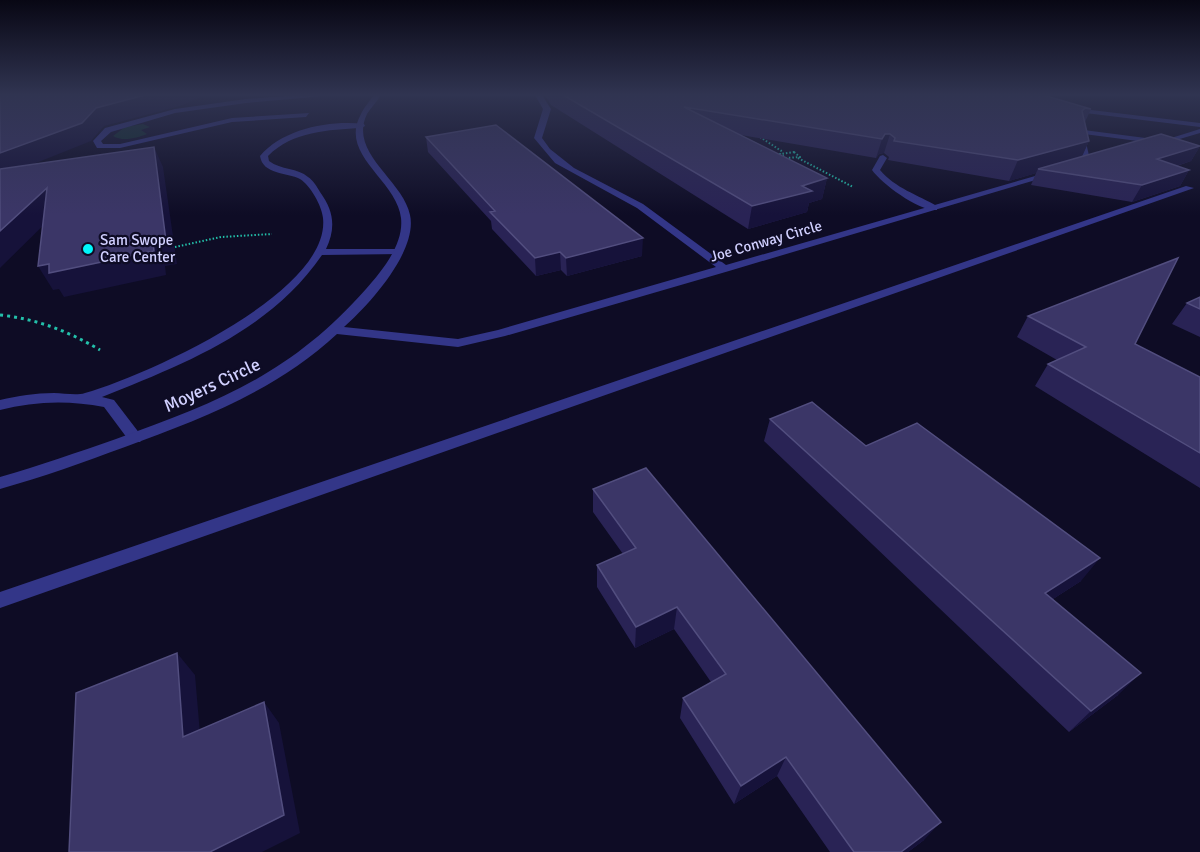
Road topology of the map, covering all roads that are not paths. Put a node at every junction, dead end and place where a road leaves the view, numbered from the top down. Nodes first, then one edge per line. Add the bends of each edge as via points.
1 (103, 135) edge
2 (168, 135) edge
3 (298, 135) edge
4 (359, 135) edge
5 (539, 135) edge
6 (1079, 135) edge
7 (1108, 135) edge
8 (1187, 135) edge
9 (1163, 142) junction
10 (1131, 152) edge
11 (883, 158) edge
12 (1189, 188) dead end
13 (934, 208) junction
14 (319, 252) junction
15 (398, 252) junction
16 (725, 269) junction
17 (335, 330) junction
18 (86, 398) junction
19 (0, 405) edge
20 (135, 438) junction
21 (0, 483) edge
22 (0, 600) edge

1 - 2 street via 96,141 100,146 120,146
3 - 14 street via 269,149 265,162 305,178 323,204 328,215 327,233
4 - 15 street, Moyers Circle via 364,152 398,198 406,216
5 - 16 street via 543,146 571,172 638,205
6 - 13 street, Joe Conway Circle via 1082,166
7 - 9 street, Joe Conway Circle
8 - 9 street
9 - 10 street
11 - 13 street via 876,170 880,176
12 - 22 street
13 - 16 street, Joe Conway Circle
14 - 15 street
14 - 18 street via 298,280 265,310 220,340
15 - 17 street, Moyers Circle via 352,315
16 - 17 street, Joe Conway Circle via 458,343
17 - 20 street, Moyers Circle via 311,352 251,391
18 - 19 street via 41,398
18 - 20 street via 109,403
20 - 21 street, Moyers Circle

